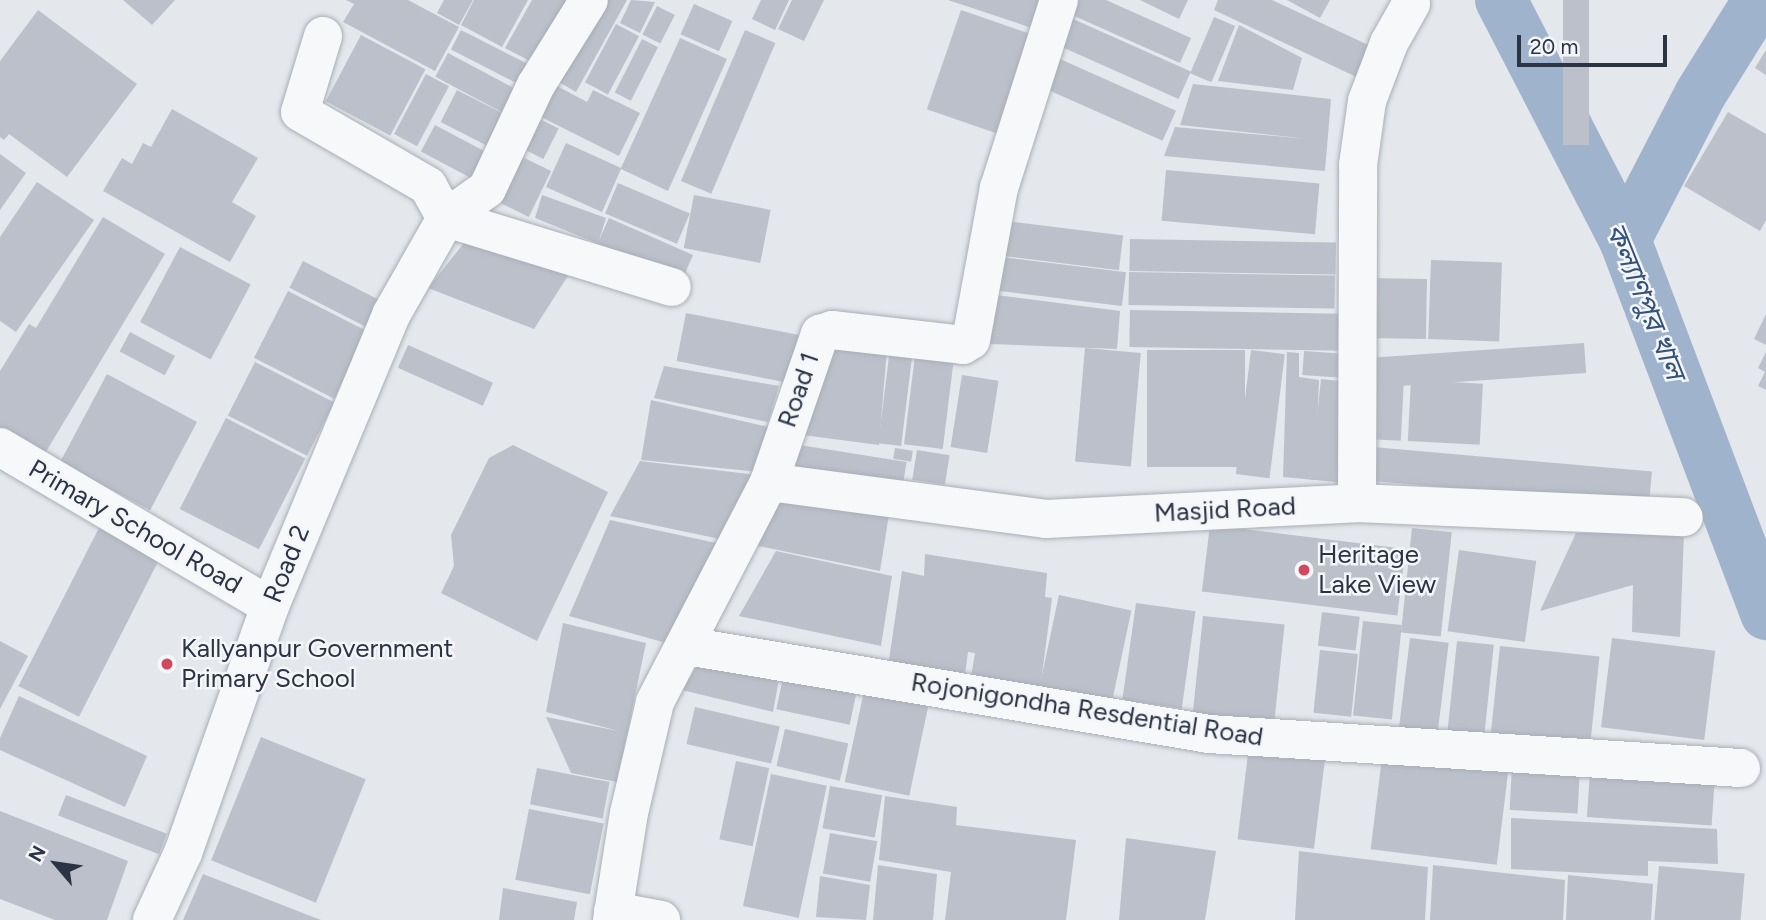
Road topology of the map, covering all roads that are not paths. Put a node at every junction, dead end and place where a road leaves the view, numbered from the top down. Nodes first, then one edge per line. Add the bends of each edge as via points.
1 (589, 0) edge
2 (1059, 0) edge
3 (1410, 4) dead end
4 (323, 36) dead end
5 (446, 218) junction
6 (672, 287) dead end
7 (0, 447) edge
8 (769, 482) junction
9 (1357, 503) junction
10 (1684, 517) dead end
11 (270, 606) junction
12 (687, 646) junction
13 (1741, 768) dead end
14 (612, 916) edge
15 (152, 920) edge
16 (661, 920) edge

1 - 5 street via 536,85 487,189
2 - 8 street, Road 1 via 999,188 971,340 963,345 832,330 820,334
3 - 9 street via 1367,101 1358,165
4 - 5 street via 300,111 428,186
5 - 6 street
5 - 11 street, Road 2 via 391,315
7 - 11 street, Primary School Road
8 - 9 street, Masjid Road via 1046,519
8 - 12 street, Road 1
9 - 10 street, Masjid Road
11 - 15 street, Road 2 via 183,853
12 - 13 street, Rojonigondha Resdential Road via 1209,734
12 - 14 street, Road 1 via 655,702 629,813
14 - 16 street

